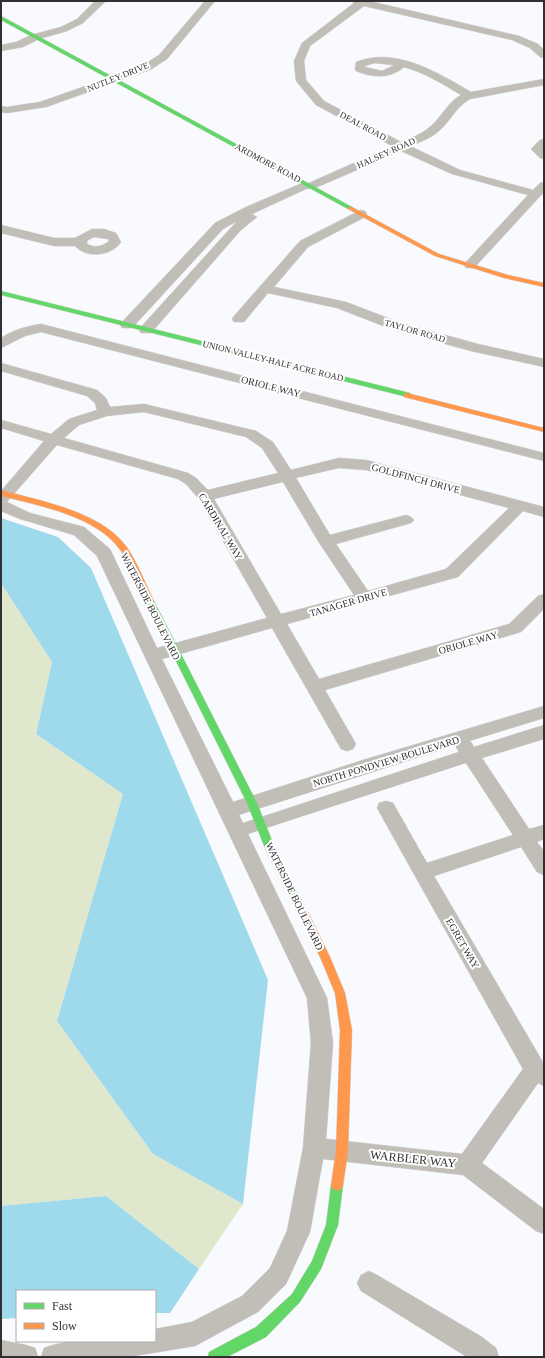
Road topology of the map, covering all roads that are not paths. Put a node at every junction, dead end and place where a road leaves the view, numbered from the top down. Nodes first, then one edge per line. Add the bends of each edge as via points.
1 (101, 1) edge
2 (210, 1) edge
3 (361, 1) edge
4 (1, 18) edge
5 (35, 37) junction
6 (1, 48) edge
7 (544, 55) edge
8 (401, 64) dead end
9 (114, 80) junction
10 (544, 82) edge
11 (470, 96) junction
12 (1, 109) edge
13 (544, 142) edge
14 (400, 146) junction
15 (544, 156) edge
16 (544, 185) edge
17 (311, 186) junction
18 (536, 194) junction
19 (361, 214) junction
20 (1, 229) edge
21 (80, 242) dead end
22 (470, 265) junction
23 (170, 278) junction
24 (188, 282) junction
25 (544, 285) edge
26 (265, 289) junction
27 (1, 293) edge
28 (239, 320) dead end
29 (127, 325) junction
30 (146, 330) junction
31 (1, 344) edge
32 (544, 363) edge
33 (1, 367) edge
34 (106, 412) junction
35 (1, 424) edge
36 (544, 430) edge
37 (54, 439) junction
38 (544, 457) edge
39 (286, 475) junction
40 (205, 496) junction
41 (2, 498) edge
42 (520, 506) junction
43 (544, 512) edge
44 (406, 520) dead end
45 (326, 540) junction
46 (364, 597) junction
47 (544, 600) edge
48 (276, 622) junction
49 (173, 650) junction
50 (152, 655) junction
51 (314, 687) junction
52 (544, 712) edge
53 (544, 732) edge
54 (459, 738) junction
55 (347, 744) dead end
56 (470, 754) junction
57 (252, 803) junction
58 (386, 808) dead end
59 (228, 811) junction
60 (260, 824) junction
61 (238, 831) junction
62 (544, 832) edge
63 (525, 838) junction
64 (544, 867) edge
65 (422, 872) junction
66 (540, 1073) edge
67 (314, 1148) junction
68 (342, 1151) junction
69 (467, 1165) junction
70 (544, 1224) edge
71 (369, 1283) dead end
72 (156, 1341) edge
73 (148, 1342) edge
74 (1, 1352) edge
75 (475, 1354) edge
76 (26, 1357) edge
77 (53, 1357) edge
78 (214, 1357) edge

1 - 5 street via 80,21 64,29
2 - 9 street, NUTLEY DRIVE via 163,57 146,68
3 - 7 street via 515,38 534,46
3 - 14 street, DEAL ROAD via 306,45 299,61 301,81 320,103
4 - 5 street, ARDMORE ROAD
5 - 6 street via 19,45
5 - 9 street, ARDMORE ROAD
8 - 11 street via 428,72
9 - 12 street, NUTLEY DRIVE via 42,105
9 - 17 street, ARDMORE ROAD
10 - 11 street, HALSEY ROAD
11 - 14 street, HALSEY ROAD via 457,102 436,128
13 - 15 street via 537,149
14 - 17 street, HALSEY ROAD
14 - 18 street, DEAL ROAD via 456,172
16 - 18 street
17 - 19 street, ARDMORE ROAD
17 - 23 street, HALSEY ROAD via 304,186 219,226
17 - 24 street, HALSEY ROAD via 308,191 256,214 237,228
18 - 22 street
19 - 22 street, ARDMORE ROAD via 438,255
19 - 26 street via 304,244
20 - 21 street via 54,242
22 - 25 street, ARDMORE ROAD via 506,277
23 - 24 street via 181,277
23 - 29 street, HALSEY ROAD
24 - 30 street, HALSEY ROAD
26 - 28 street
26 - 32 street, TAYLOR ROAD via 342,305 396,326
27 - 29 street, UNION VALLEY-HALF ACRE ROAD
29 - 30 street, UNION VALLEY-HALF ACRE ROAD
30 - 36 street, UNION VALLEY-HALF ACRE ROAD
31 - 38 street, ORIOLE WAY via 12,335 41,328
33 - 34 street via 92,392 101,401
34 - 37 street via 74,422
34 - 39 street via 144,408 251,434 268,446
35 - 37 street, CARDINAL WAY
37 - 40 street, CARDINAL WAY via 183,476
37 - 41 street
39 - 40 street, GOLDFINCH DRIVE
39 - 42 street, GOLDFINCH DRIVE via 339,463 366,465
39 - 45 street
40 - 48 street, CARDINAL WAY
41 - 49 street, WATERSIDE BOULEVARD via 83,518 104,529 118,543 131,563
41 - 50 street, WATERSIDE BOULEVARD via 25,516 79,531 104,553
42 - 43 street, GOLDFINCH DRIVE
42 - 46 street, TANAGER DRIVE via 452,573
44 - 45 street
45 - 46 street
46 - 48 street, TANAGER DRIVE
47 - 51 street, ORIOLE WAY via 515,628
48 - 49 street, TANAGER DRIVE
48 - 51 street, CARDINAL WAY
49 - 50 street, TANAGER DRIVE
49 - 57 street, WATERSIDE BOULEVARD
50 - 59 street, WATERSIDE BOULEVARD
51 - 55 street, CARDINAL WAY
52 - 54 street, NORTH PONDVIEW BOULEVARD
53 - 56 street, NORTH PONDVIEW BOULEVARD
54 - 56 street
54 - 57 street, NORTH PONDVIEW BOULEVARD
56 - 60 street, NORTH PONDVIEW BOULEVARD
56 - 63 street
57 - 59 street, NORTH PONDVIEW BOULEVARD
57 - 60 street, WATERSIDE BOULEVARD
58 - 65 street, EGRET WAY
59 - 61 street, WATERSIDE BOULEVARD
60 - 61 street, NORTH PONDVIEW BOULEVARD
60 - 68 street, WATERSIDE BOULEVARD via 326,957 340,993 346,1030
61 - 67 street, WATERSIDE BOULEVARD via 317,998 322,1043
62 - 63 street
63 - 64 street
63 - 65 street
65 - 66 street, EGRET WAY
66 - 69 street, WARBLER WAY
67 - 68 street, WARBLER WAY
67 - 72 street, WATERSIDE BOULEVARD via 298,1232 278,1276 250,1304 195,1334
68 - 69 street, WARBLER WAY
68 - 78 street, WATERSIDE BOULEVARD via 332,1225 317,1265 296,1298 261,1332
69 - 70 street
71 - 75 street
73 - 77 street, WATERSIDE BOULEVARD
74 - 76 street

